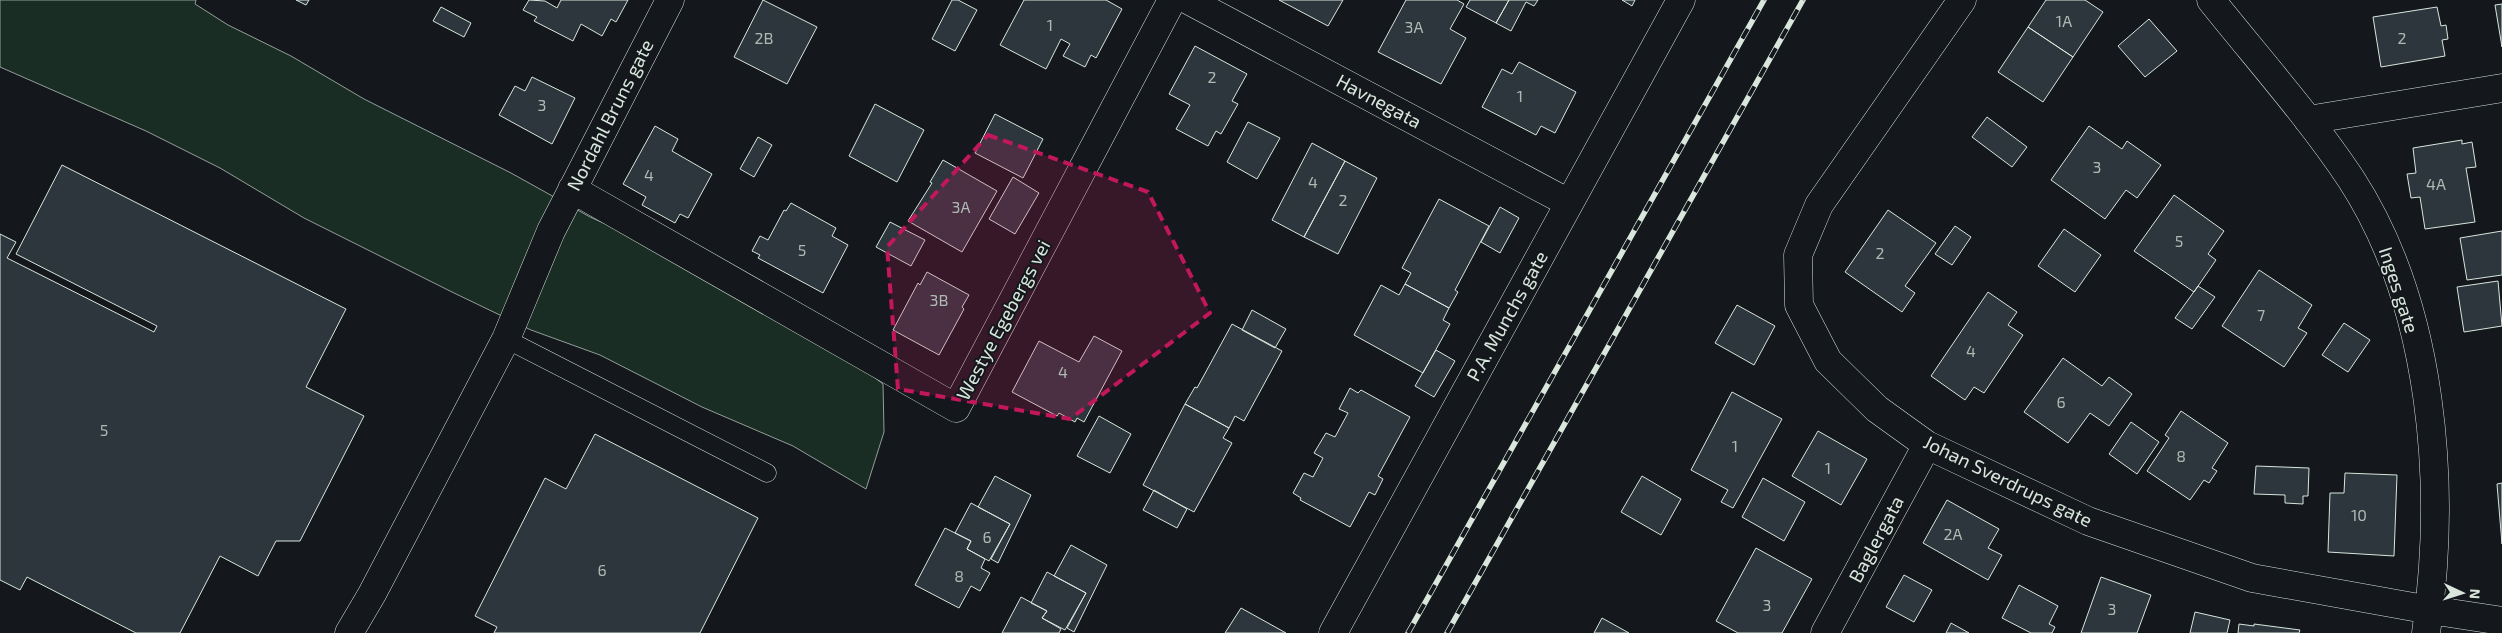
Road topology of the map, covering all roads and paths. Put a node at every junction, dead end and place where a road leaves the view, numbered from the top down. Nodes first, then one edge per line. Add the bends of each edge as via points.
1 (670, 0) edge
2 (1172, 0) edge
3 (1188, 0) edge
4 (1681, 0) edge
5 (1962, 0) edge
6 (2212, 0) edge
7 (2502, 88) edge
8 (2308, 120) junction
9 (572, 188) junction
10 (1569, 203) junction
11 (506, 339) junction
12 (1927, 445) junction
13 (767, 474) dead end
14 (2502, 621) edge
15 (2428, 622) edge
16 (349, 633) edge
17 (1333, 633) edge
18 (1825, 633) edge

1 - 9 street, Nordahl Bruns gate
2 - 9 street, Westye Egebergs vei via 956,408
3 - 10 street, Havnegata
4 - 10 street, P.A. Munchs gate
5 - 12 street, Johan Sverdrups gate via 1819,205 1798,255 1800,305 1828,361 1877,409
6 - 8 street, Inges gate
7 - 8 street
8 - 15 street, Inges gate via 2351,180 2374,221 2394,268 2416,343 2431,425 2436,489 2436,546
9 - 11 street, Nordahl Bruns gate
10 - 17 street, P.A. Munchs gate
11 - 13 lane
11 - 16 street, Nordahl Bruns gate
12 - 15 street, Johan Sverdrups gate via 2088,521 2252,578
12 - 18 street, Baglergata
14 - 15 street, Johan Sverdrups gate

